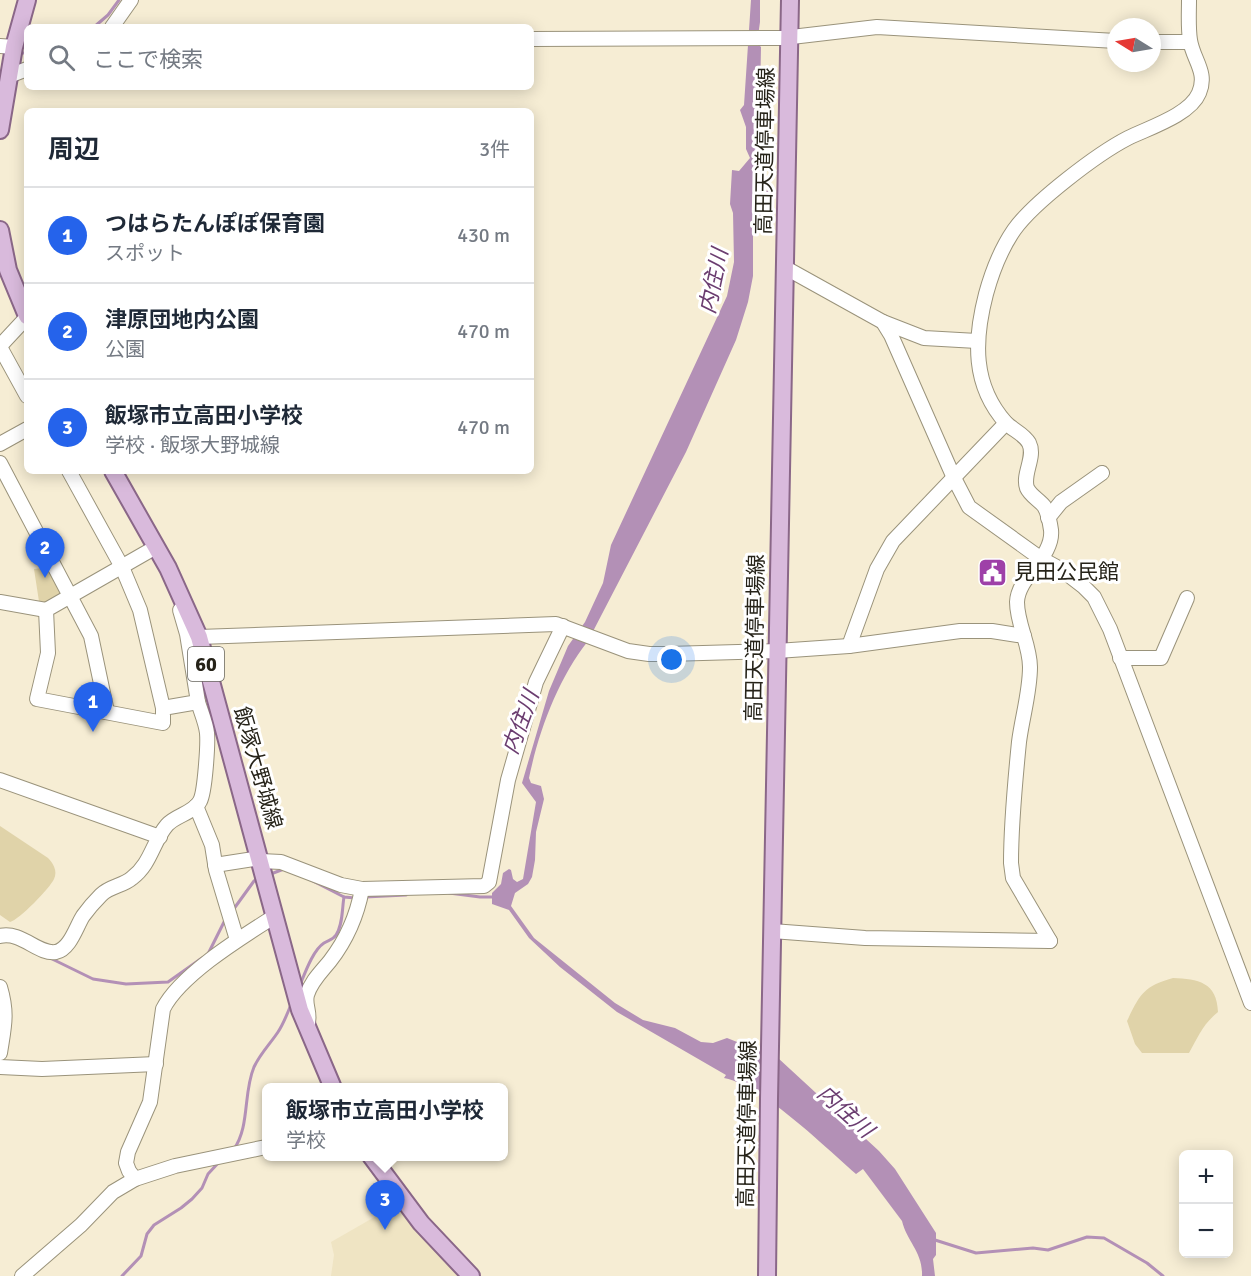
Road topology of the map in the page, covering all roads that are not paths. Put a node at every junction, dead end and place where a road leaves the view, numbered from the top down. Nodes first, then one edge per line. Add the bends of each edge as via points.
1 (27, 0) edge
2 (131, 0) edge
3 (790, 0) edge
4 (1189, 0) edge
5 (114, 24) edge
6 (787, 37) junction
7 (534, 39) edge
8 (1107, 40) edge
9 (1161, 42) edge
10 (1190, 42) junction
11 (12, 60) edge
12 (0, 124) edge
13 (0, 130) edge
14 (0, 230) edge
15 (784, 267) junction
16 (24, 309) edge
17 (24, 319) edge
18 (883, 322) junction
19 (977, 341) junction
20 (0, 347) edge
21 (24, 391) edge
22 (1006, 423) junction
23 (24, 431) edge
24 (0, 444) edge
25 (0, 463) edge
26 (1102, 473) dead end
27 (71, 474) edge
28 (115, 474) edge
29 (954, 478) junction
30 (1048, 518) junction
31 (156, 547) junction
32 (1040, 558) junction
33 (122, 567) junction
34 (168, 568) junction
35 (72, 596) junction
36 (1187, 598) dead end
37 (0, 602) edge
38 (46, 610) junction
39 (563, 626) junction
40 (1024, 636) junction
41 (199, 637) junction
42 (849, 646) junction
43 (777, 651) junction
44 (1120, 658) junction
45 (198, 702) junction
46 (163, 708) junction
47 (107, 712) junction
48 (0, 780) edge
49 (196, 806) junction
50 (160, 837) junction
51 (215, 865) junction
52 (263, 868) junction
53 (361, 897) junction
54 (275, 916) junction
55 (772, 931) junction
56 (0, 936) edge
57 (237, 940) junction
58 (0, 987) edge
59 (1251, 1003) edge
60 (306, 1028) junction
61 (0, 1053) edge
62 (156, 1064) junction
63 (0, 1066) edge
64 (331, 1083) edge
65 (262, 1148) edge
66 (375, 1161) edge
67 (135, 1179) junction
68 (22, 1276) edge
69 (471, 1276) edge
70 (767, 1276) edge

1 - 11 main road
2 - 5 street
3 - 6 main road, 高田天道停車場線
4 - 10 street
6 - 7 street
6 - 8 street via 877,27
6 - 15 main road, 高田天道停車場線
9 - 10 street
10 - 19 street via 1201,68 1198,96 1188,109 1098,157 1043,200 1015,228 1000,254 986,294
11 - 12 main road
12 - 13 main road
14 - 16 main road via 8,270
15 - 18 street
15 - 43 main road, 高田天道停車場線
17 - 20 street
18 - 19 street via 924,338
18 - 29 street
19 - 22 street via 982,382
20 - 21 street
22 - 29 street
22 - 30 street via 1029,444 1026,484 1046,509
23 - 24 street
25 - 35 street
26 - 30 street via 1061,502
27 - 33 street
28 - 31 main road, 飯塚大野城線 / 60
29 - 32 street via 969,507
29 - 42 street via 893,541 877,569
30 - 32 street via 1052,533
31 - 33 street
31 - 34 main road, 飯塚大野城線 / 60
32 - 40 street via 1017,602
32 - 44 street via 1062,570 1094,597
33 - 35 street
33 - 46 street via 140,610
34 - 41 main road, 飯塚大野城線 / 60
34 - 45 street via 187,634
35 - 38 street
35 - 47 street via 91,636
36 - 44 street via 1161,658
37 - 38 street
38 - 47 street via 48,653 37,699
39 - 41 street
39 - 43 street via 628,651 649,654
39 - 53 street via 536,682 508,780 489,882 484,886
40 - 42 street via 960,631
40 - 55 street via 1030,666 1019,744 1011,863 1013,878 1050,940 865,938
41 - 52 main road, 飯塚大野城線 / 60
42 - 43 street
43 - 55 main road, 高田天道停車場線
44 - 59 street
45 - 46 street
45 - 49 street via 207,732 202,795
46 - 47 street via 163,723
48 - 50 street
49 - 50 street via 166,826
49 - 51 street via 212,844
50 - 56 street via 146,866 131,879 108,888 61,949 47,951 14,936
51 - 52 street
51 - 57 street
52 - 53 street via 281,862
52 - 54 main road, 飯塚大野城線 / 60
53 - 60 street via 346,936 306,996 310,1017
54 - 57 street
54 - 60 main road, 飯塚大野城線 / 60
55 - 70 main road, 高田天道停車場線
57 - 62 street via 169,998 163,1009
58 - 61 street via 6,1015
60 - 64 main road, 飯塚大野城線 / 60
62 - 63 street via 42,1069
62 - 67 street via 150,1102 128,1152 126,1163
65 - 67 street via 175,1166
66 - 69 main road via 421,1223
67 - 68 street via 113,1192

